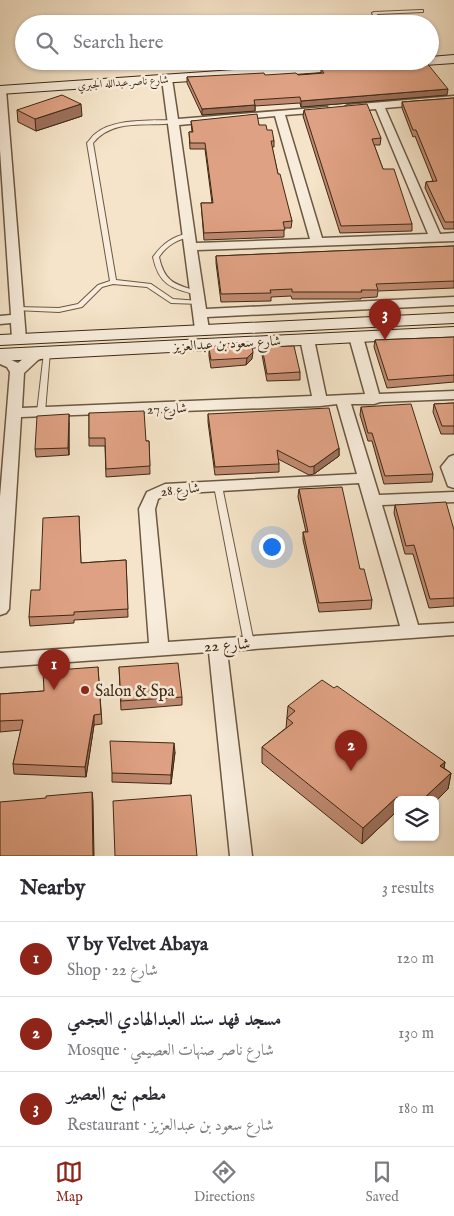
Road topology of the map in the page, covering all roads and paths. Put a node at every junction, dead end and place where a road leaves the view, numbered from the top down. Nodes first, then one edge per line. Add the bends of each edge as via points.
1 (421, 11) dead end
2 (374, 15) edge
3 (454, 60) edge
4 (439, 61) edge
5 (282, 70) edge
6 (166, 78) junction
7 (1, 90) edge
8 (454, 99) edge
9 (379, 105) junction
10 (278, 113) junction
11 (173, 122) junction
12 (4, 190) edge
13 (454, 237) edge
14 (436, 238) junction
15 (190, 241) junction
16 (317, 242) junction
17 (113, 282) junction
18 (454, 301) edge
19 (200, 309) junction
20 (17, 314) junction
21 (454, 318) edge
22 (0, 320) edge
23 (423, 327) junction
24 (392, 328) junction
25 (454, 332) edge
26 (356, 337) junction
27 (19, 339) junction
28 (307, 339) junction
29 (0, 340) edge
30 (47, 352) junction
31 (0, 355) edge
32 (0, 359) edge
33 (17, 372) junction
34 (454, 395) edge
35 (374, 400) junction
36 (343, 401) junction
37 (320, 402) junction
38 (41, 412) junction
39 (15, 413) junction
40 (454, 460) edge
41 (366, 478) junction
42 (454, 483) edge
43 (218, 486) junction
44 (454, 497) edge
45 (373, 500) junction
46 (4, 505) edge
47 (0, 609) edge
48 (454, 629) edge
49 (411, 632) junction
50 (248, 643) junction
51 (217, 645) junction
52 (159, 649) junction
53 (0, 660) edge
54 (241, 856) edge

1 - 2 lane via 376,12
3 - 4 main road
5 - 6 main road, شارع ناصر عبدالله الجبري
6 - 7 main road, شارع ناصر عبدالله الجبري
6 - 11 street
7 - 12 street
8 - 9 street
9 - 10 street
9 - 14 street
10 - 11 street
10 - 16 street
11 - 15 street
11 - 17 lane via 119,126 99,133 90,143
12 - 20 street
13 - 14 street
14 - 16 street
15 - 16 street
15 - 19 street
15 - 19 lane via 174,238 163,246 156,257 158,272
17 - 19 lane via 149,285 171,301
17 - 20 lane via 100,286 80,306
18 - 19 street
19 - 24 main road, شارع سعود بن عبدالعزيز
19 - 27 main road, شارع سعود بن عبدالعزيز
20 - 22 street
20 - 27 street
21 - 23 main road, شارع سعود بن عبدالعزيز
23 - 24 main road, شارع سعود بن عبدالعزيز
23 - 25 main road, شارع سعود بن عبدالعزيز
24 - 26 main road, شارع سعود بن عبدالعزيز
26 - 28 main road, شارع سعود بن عبدالعزيز
26 - 35 street
27 - 29 main road, شارع سعود بن عبدالعزيز
28 - 30 main road, شارع سعود بن عبدالعزيز
28 - 37 street
30 - 31 main road, شارع سعود بن عبدالعزيز
30 - 33 street via 33,357
30 - 38 lane
32 - 33 street via 12,364
33 - 39 street
34 - 35 street, شارع 27
35 - 36 street, شارع 27
36 - 37 street, شارع 27
36 - 41 street
37 - 38 street, شارع 27
38 - 39 street, شارع 27
39 - 46 street
40 - 42 street via 449,467
41 - 43 street, شارع 28
41 - 45 street
43 - 50 lane
43 - 52 street, شارع 28 via 165,489 154,492 149,498 147,509
44 - 45 street
45 - 49 street
46 - 47 street
48 - 49 street, شارع 22
49 - 50 street, شارع 22
50 - 51 street, شارع 22
51 - 52 street, شارع 22
51 - 54 street
52 - 53 street, شارع 22

